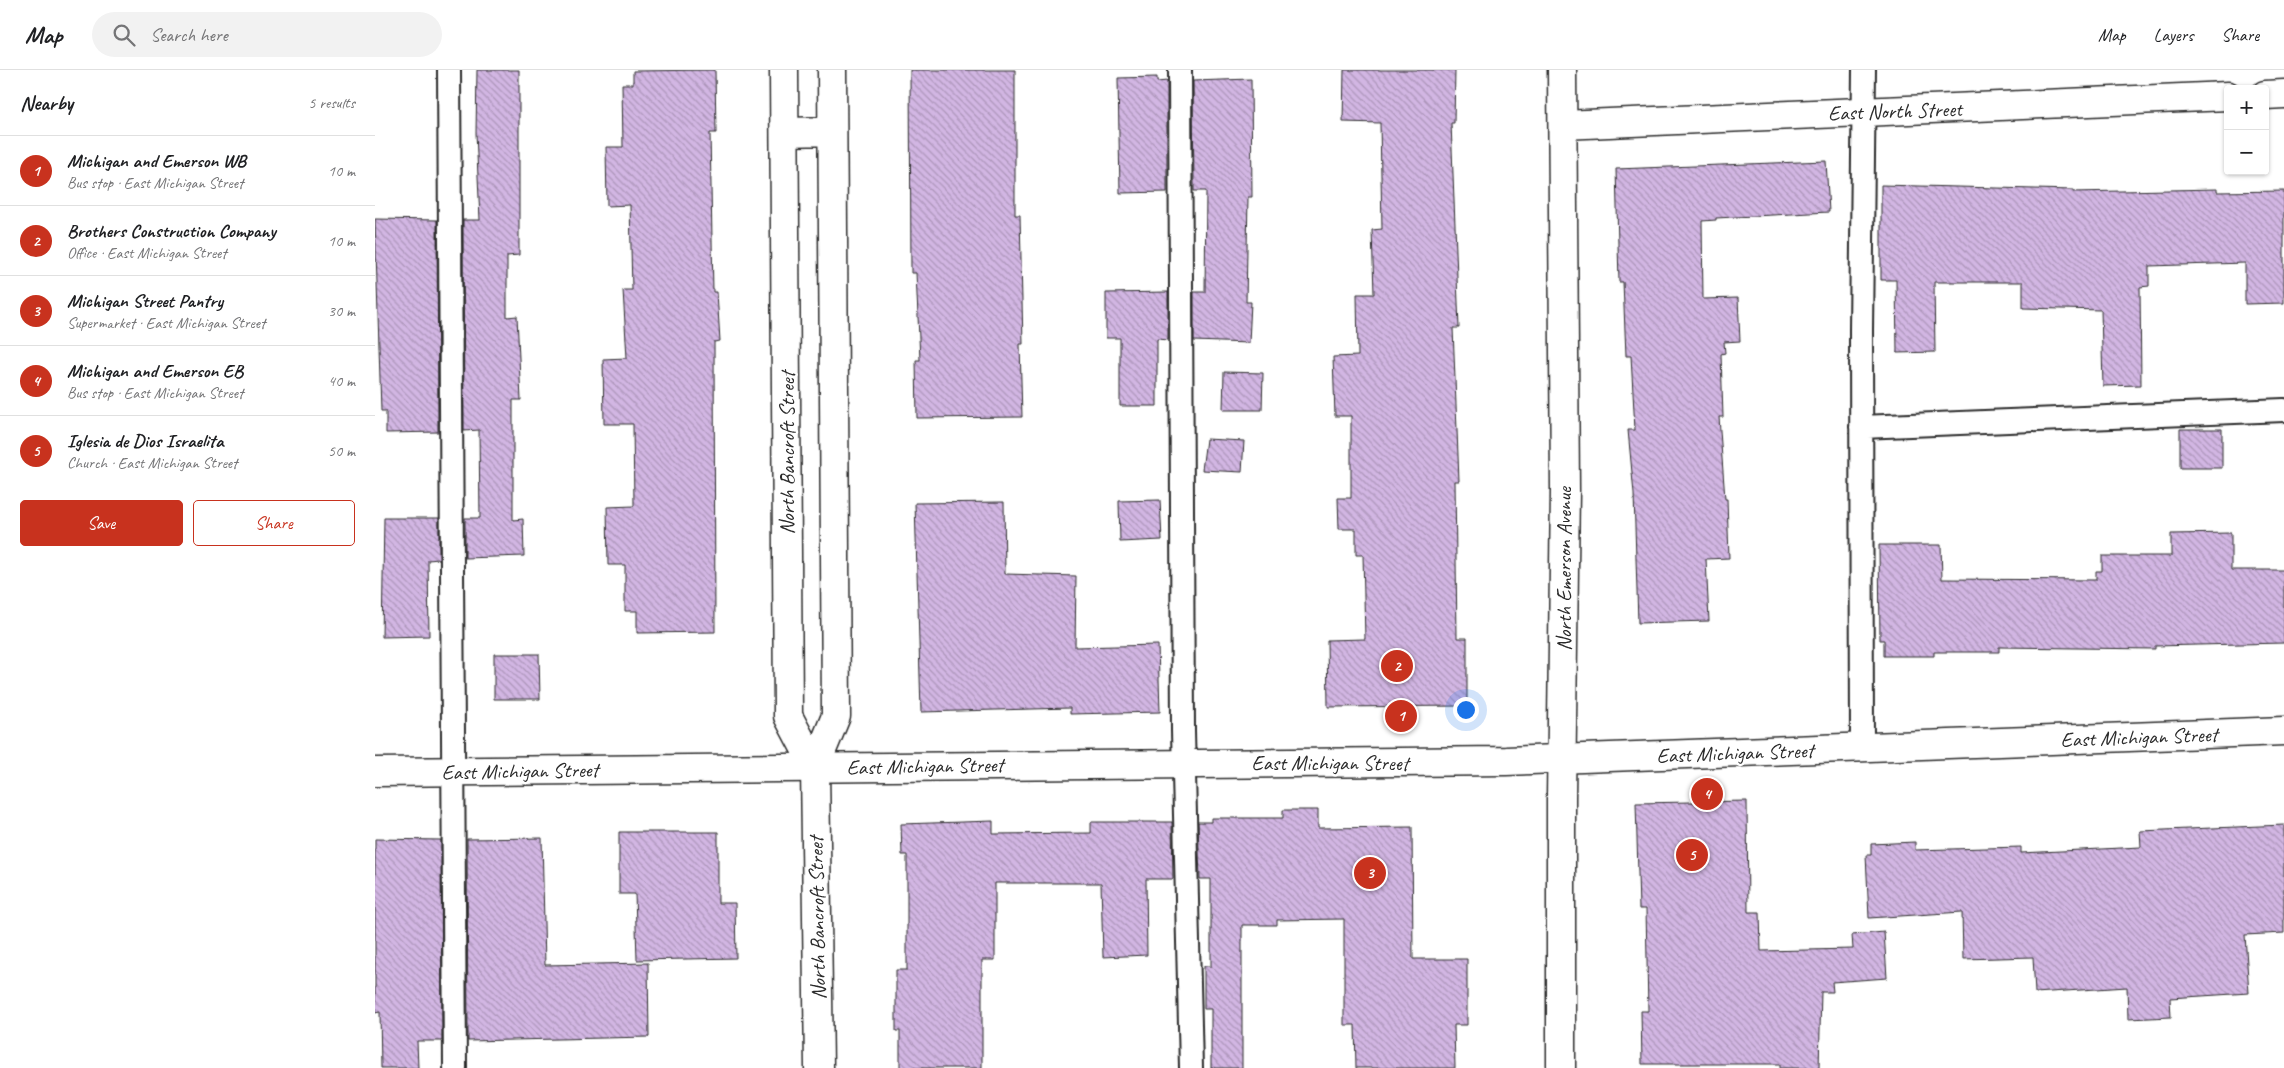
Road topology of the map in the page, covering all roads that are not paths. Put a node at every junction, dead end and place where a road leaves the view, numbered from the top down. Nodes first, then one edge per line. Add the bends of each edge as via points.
1 (449, 70) edge
2 (784, 70) edge
3 (832, 70) edge
4 (1180, 70) edge
5 (1562, 70) edge
6 (1864, 70) edge
7 (2284, 94) edge
8 (2269, 95) edge
9 (2224, 96) edge
10 (1865, 112) junction
11 (1563, 125) junction
12 (832, 131) junction
13 (785, 132) junction
14 (2284, 410) edge
15 (1861, 427) junction
16 (2284, 731) edge
17 (1862, 748) junction
18 (1562, 760) junction
19 (1184, 764) junction
20 (815, 767) junction
21 (453, 771) junction
22 (375, 772) edge
23 (455, 1068) edge
24 (819, 1068) edge
25 (1191, 1068) edge
26 (1561, 1068) edge

1 - 21 lane
2 - 13 main road, North Bancroft Street
3 - 12 main road, North Bancroft Street
4 - 19 lane
5 - 11 main road, North Emerson Avenue
6 - 10 lane
7 - 8 main road
9 - 10 main road, East North Street
10 - 11 main road, East North Street
10 - 15 lane
11 - 18 main road, North Emerson Avenue via 1565,499
12 - 13 main road
12 - 20 main road, North Bancroft Street via 836,716
13 - 20 main road, North Bancroft Street via 788,716
14 - 15 lane
15 - 17 lane
16 - 17 main road, East Michigan Street
17 - 18 main road, East Michigan Street
18 - 19 main road, East Michigan Street
18 - 26 main road, North Emerson Avenue
19 - 20 main road, East Michigan Street
19 - 25 lane
20 - 21 main road, East Michigan Street
20 - 24 main road, North Bancroft Street
21 - 22 main road, East Michigan Street
21 - 23 lane

